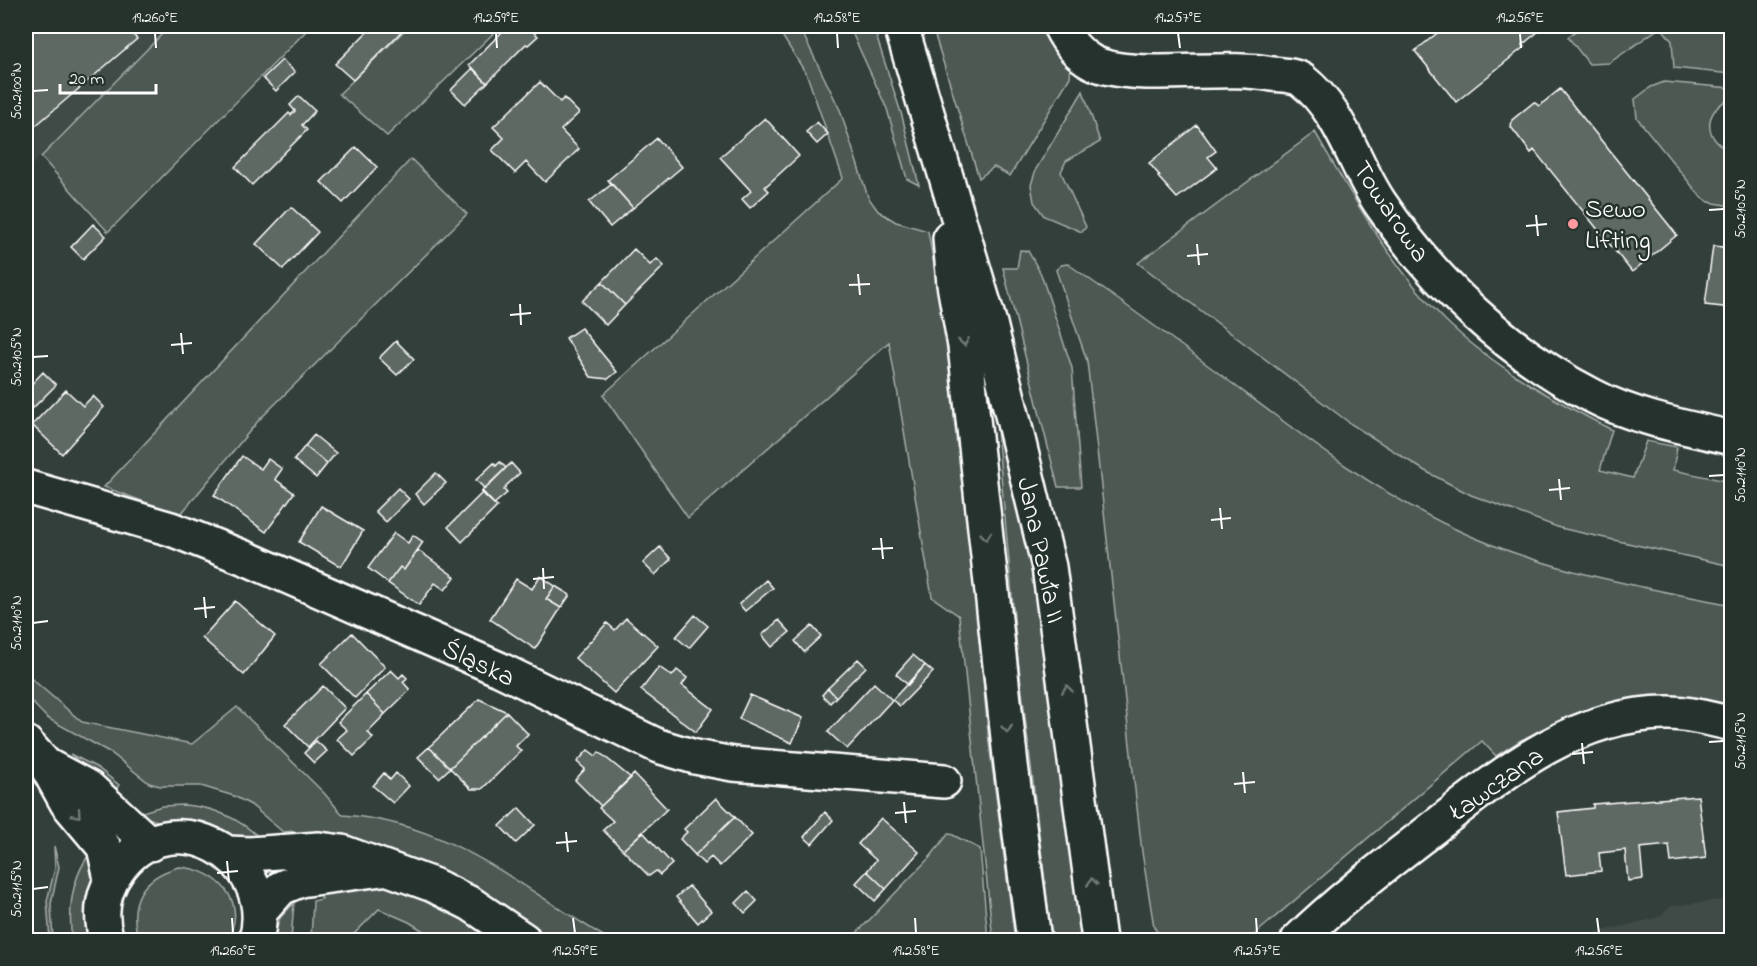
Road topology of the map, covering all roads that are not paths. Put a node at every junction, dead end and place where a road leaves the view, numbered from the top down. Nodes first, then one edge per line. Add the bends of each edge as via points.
1 (901, 26) edge
2 (1060, 26) edge
3 (944, 168) junction
4 (1731, 438) edge
5 (26, 487) edge
6 (1731, 724) edge
7 (36, 754) edge
8 (944, 781) dead end
9 (150, 844) junction
10 (228, 853) junction
11 (384, 869) junction
12 (111, 879) junction
13 (258, 927) edge
14 (103, 936) edge
15 (524, 940) edge
16 (1034, 940) edge
17 (1099, 940) edge
18 (1298, 940) edge

1 - 3 street, Jana Pawła II
2 - 4 street, Towarowa via 1066,39 1082,55 1111,69 1260,71 1301,79 1330,109 1371,189 1408,245 1452,293 1508,341 1594,397 1675,425
3 -> 16 street, Jana Pawła II via 954,284 965,345
17 -> 3 street, Jana Pawła II via 1049,567 1002,369
5 - 8 street, Śląska via 171,529 250,560 499,669 668,749 733,764
6 - 18 street, Ławczana via 1660,713 1571,734 1519,762 1472,797
7 - 9 street via 89,788
7 -> 12 street via 67,803 104,848
9 - 10 street via 191,838
9 - 12 street via 122,863
10 - 11 street via 319,849 342,852
10 - 13 street via 251,879
11 - 13 street via 300,880 280,888
11 - 15 street via 434,885 471,904
12 - 14 street via 105,895

